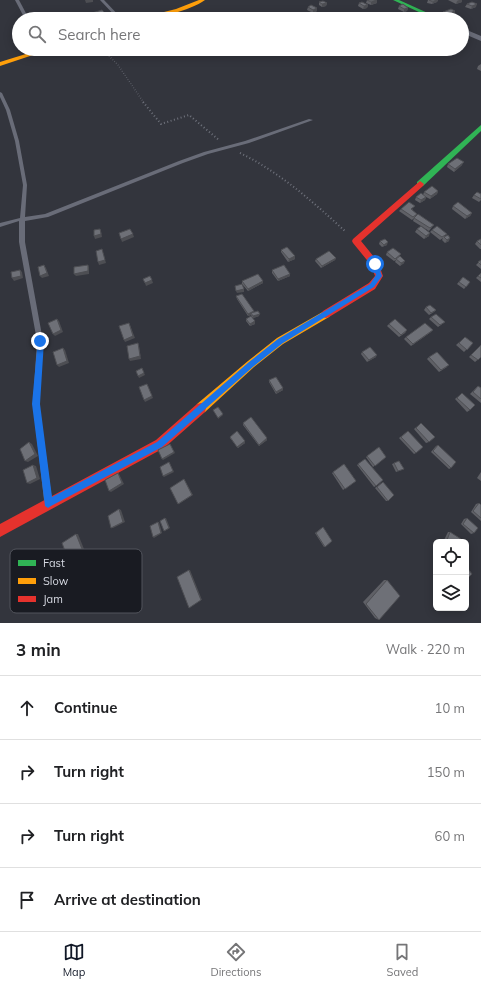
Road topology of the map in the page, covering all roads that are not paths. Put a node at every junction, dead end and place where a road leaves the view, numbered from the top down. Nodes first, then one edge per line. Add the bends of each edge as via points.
1 (17, 0) edge
2 (102, 0) edge
3 (200, 0) edge
4 (395, 0) edge
5 (23, 12) edge
6 (113, 12) edge
7 (169, 12) edge
8 (422, 12) edge
9 (469, 33) edge
10 (481, 39) edge
11 (25, 56) edge
12 (0, 64) edge
13 (0, 93) edge
14 (311, 120) dead end
15 (481, 126) edge
16 (22, 220) junction
17 (0, 225) edge
18 (48, 504) junction
19 (0, 531) edge

1 - 5 lane
2 - 6 lane
3 - 7 street
4 - 8 street
9 - 10 street
11 - 12 street
13 - 16 lane via 8,110 22,165 25,185
14 - 16 lane via 181,162 46,216
15 - 18 street via 431,175 356,241 375,264 379,276 372,286 280,341 160,444
16 - 17 lane
16 - 18 lane via 22,242 40,341 36,404
18 - 19 street

